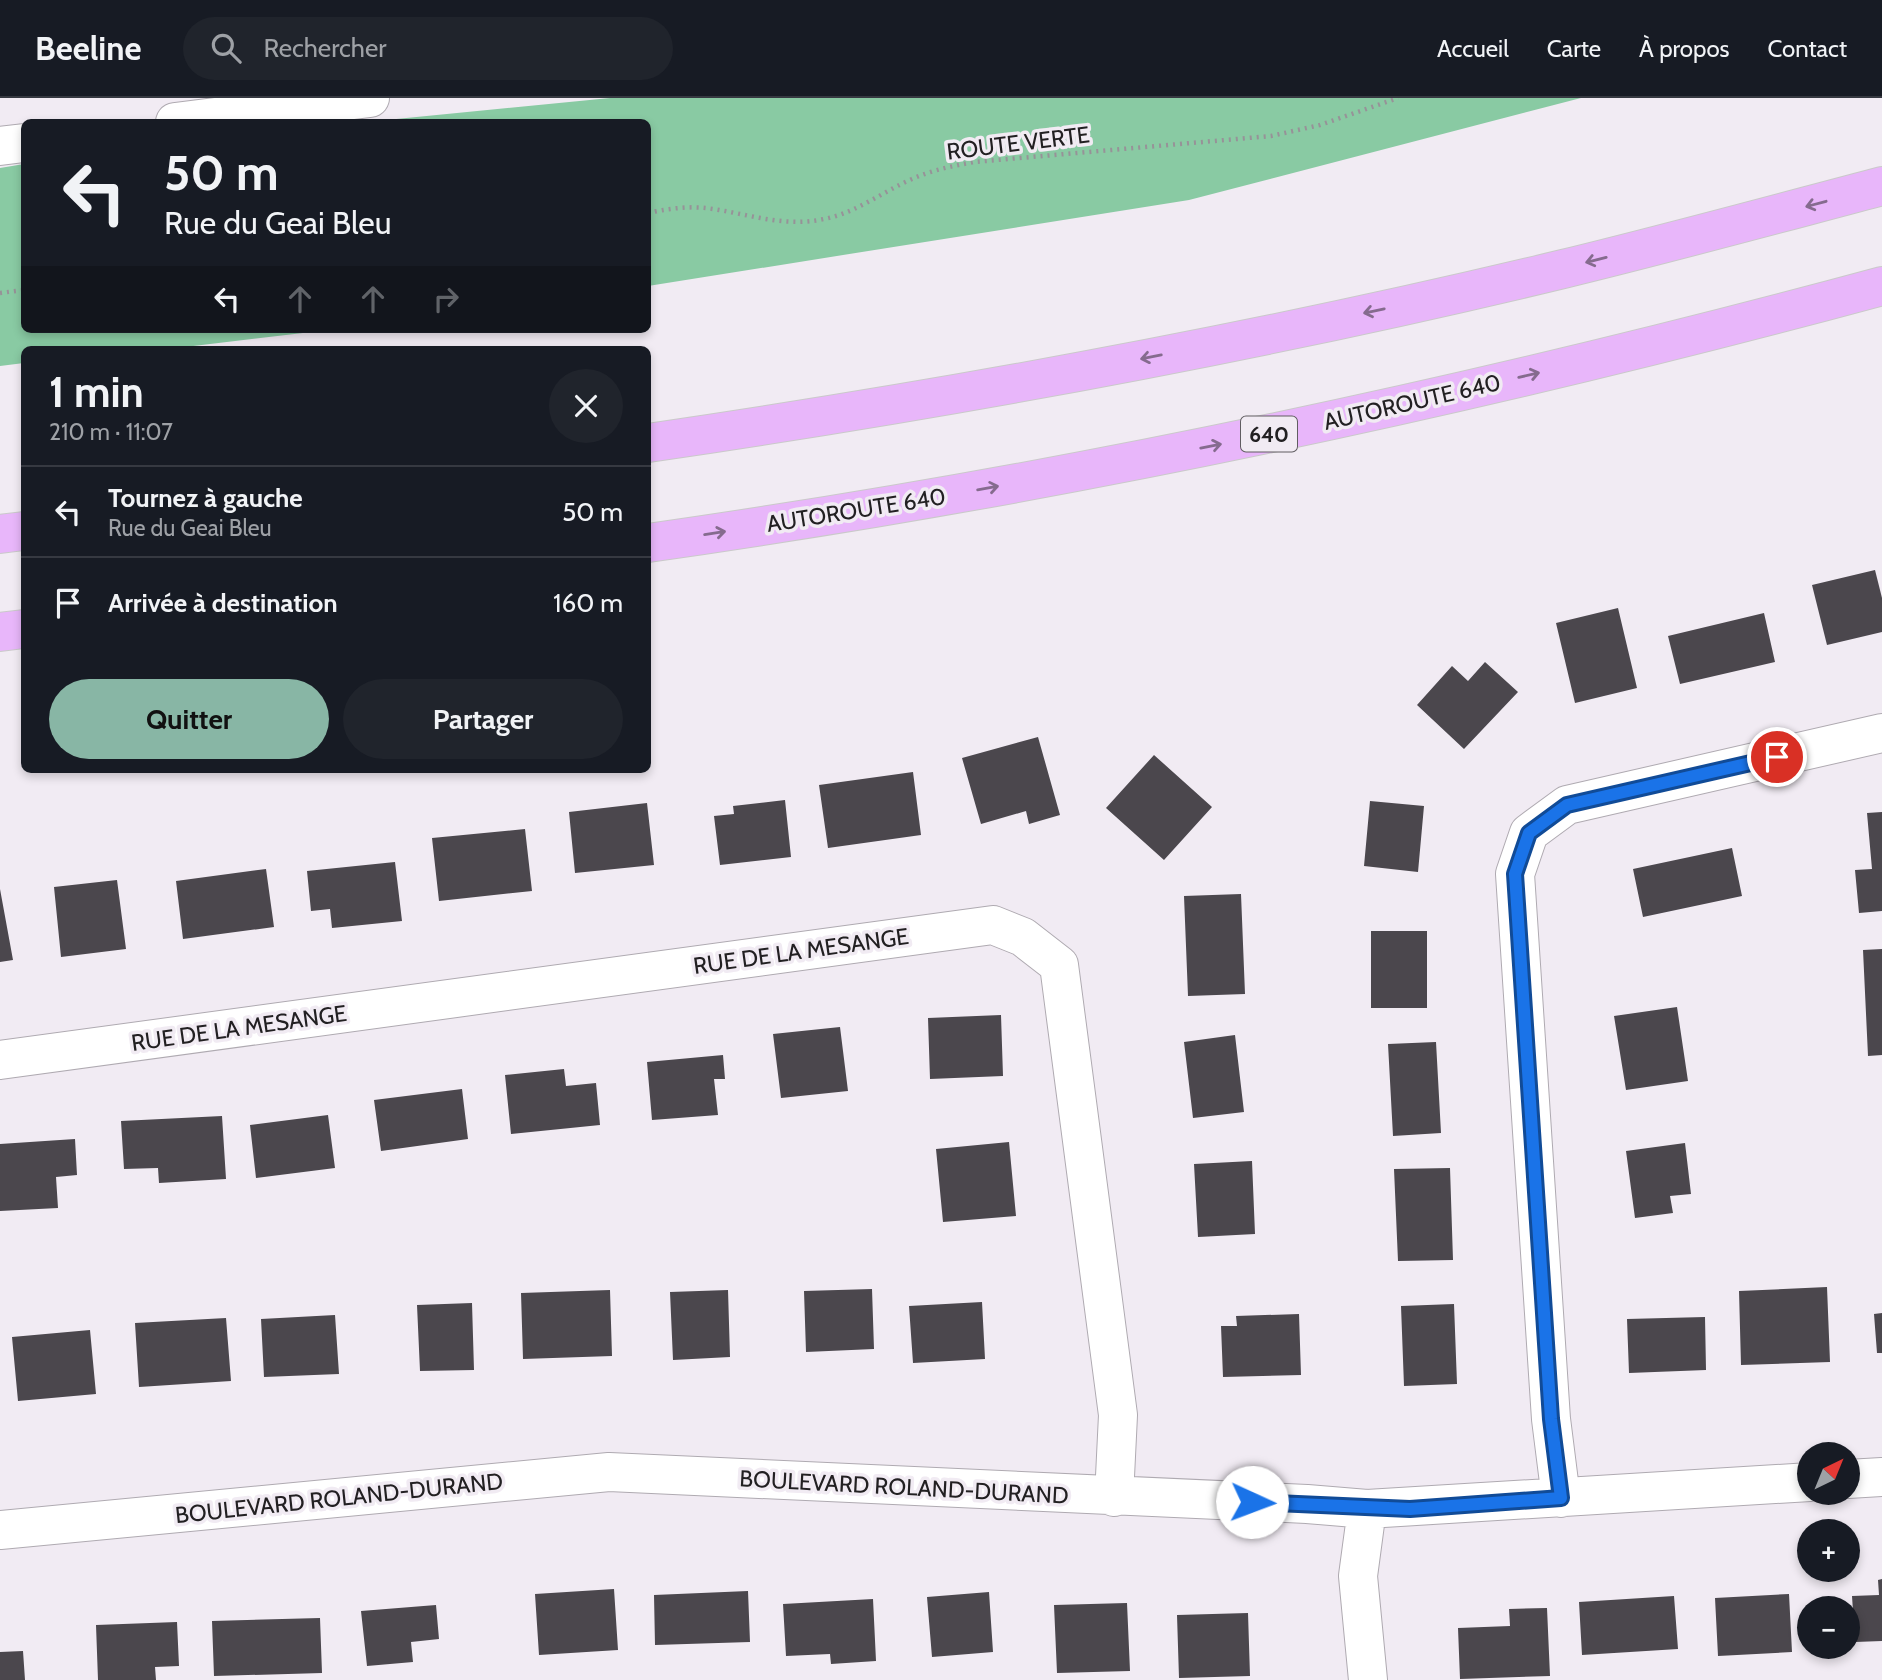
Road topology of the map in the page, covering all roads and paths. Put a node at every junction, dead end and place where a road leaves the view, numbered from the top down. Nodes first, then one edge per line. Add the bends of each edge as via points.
1 (370, 98) edge
2 (1398, 98) edge
3 (216, 107) edge
4 (182, 119) edge
5 (21, 143) edge
6 (0, 146) edge
7 (1882, 186) edge
8 (651, 213) edge
9 (1882, 285) edge
10 (21, 290) edge
11 (0, 293) edge
12 (651, 443) edge
13 (21, 531) edge
14 (0, 534) edge
15 (651, 543) edge
16 (21, 629) edge
17 (0, 632) edge
18 (1882, 733) edge
19 (0, 1060) edge
20 (1882, 1477) edge
21 (1860, 1478) edge
22 (1797, 1483) edge
23 (1114, 1497) junction
24 (1561, 1498) junction
25 (1367, 1509) junction
26 (0, 1530) edge
27 (1368, 1680) edge

1 - 3 street
2 - 8 path, ROUTE VERTE via 1320,125 1271,136 940,168 847,213 823,219 764,220 706,208
3 - 4 street
5 - 6 street
7 -> 12 highway via 1563,269 1273,332 878,408
15 -> 9 highway, AUTOROUTE 640 / 640 via 847,513 1209,447 1572,365
10 - 11 path
13 - 14 highway
16 - 17 highway
18 - 24 street via 1567,805 1529,833 1515,874 1551,1419
19 - 23 street, RUE DE LA MESANGE via 993,925 1023,937 1059,965 1118,1415
20 - 21 street
22 - 24 street, BOULEVARD ROLAND-DURAND
23 - 25 street, BOULEVARD ROLAND-DURAND
23 - 26 street, BOULEVARD ROLAND-DURAND via 609,1472
24 - 25 street, BOULEVARD ROLAND-DURAND
25 - 27 street via 1358,1576

